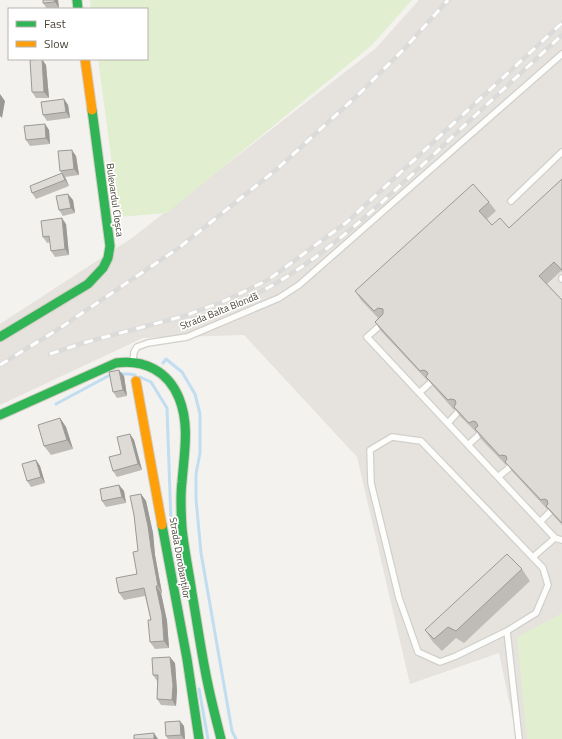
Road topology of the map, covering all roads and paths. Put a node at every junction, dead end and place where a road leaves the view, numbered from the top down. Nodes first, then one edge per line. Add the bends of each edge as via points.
1 (562, 54) edge
2 (85, 60) edge
3 (562, 152) edge
4 (511, 201) dead end
5 (386, 321) edge
6 (0, 337) edge
7 (133, 362) junction
8 (136, 381) dead end
9 (430, 383) edge
10 (419, 393) junction
11 (458, 412) edge
12 (0, 415) edge
13 (448, 423) junction
14 (480, 434) edge
15 (468, 445) junction
16 (509, 468) edge
17 (498, 477) junction
18 (550, 512) edge
19 (540, 522) junction
20 (555, 538) junction
21 (562, 540) edge
22 (533, 558) junction
23 (507, 631) junction
24 (199, 739) edge
25 (221, 739) edge
26 (519, 739) edge

1 - 7 lane, Strada Balta Blondă via 299,285 279,298 187,338 148,342 137,347
2 - 6 main road, Bulevardul Cloșca via 110,246 108,258 103,268 88,284
3 - 4 lane
5 - 10 lane via 367,337
7 - 12 main road via 117,362
7 - 25 main road via 150,365 159,371 176,392 183,406 186,422 180,491 181,525 207,681
8 - 24 main road, Strada Dorobanților via 187,659
9 - 10 lane
10 - 13 lane
11 - 13 lane
13 - 15 lane
14 - 15 lane
15 - 17 lane
16 - 17 lane
17 - 19 lane
18 - 19 lane
19 - 20 lane
20 - 21 lane
20 - 22 lane
22 - 23 lane via 543,568 548,585 536,613
22 - 23 lane via 421,441 392,437 370,450 371,483 399,598 418,652 440,662
23 - 26 lane

